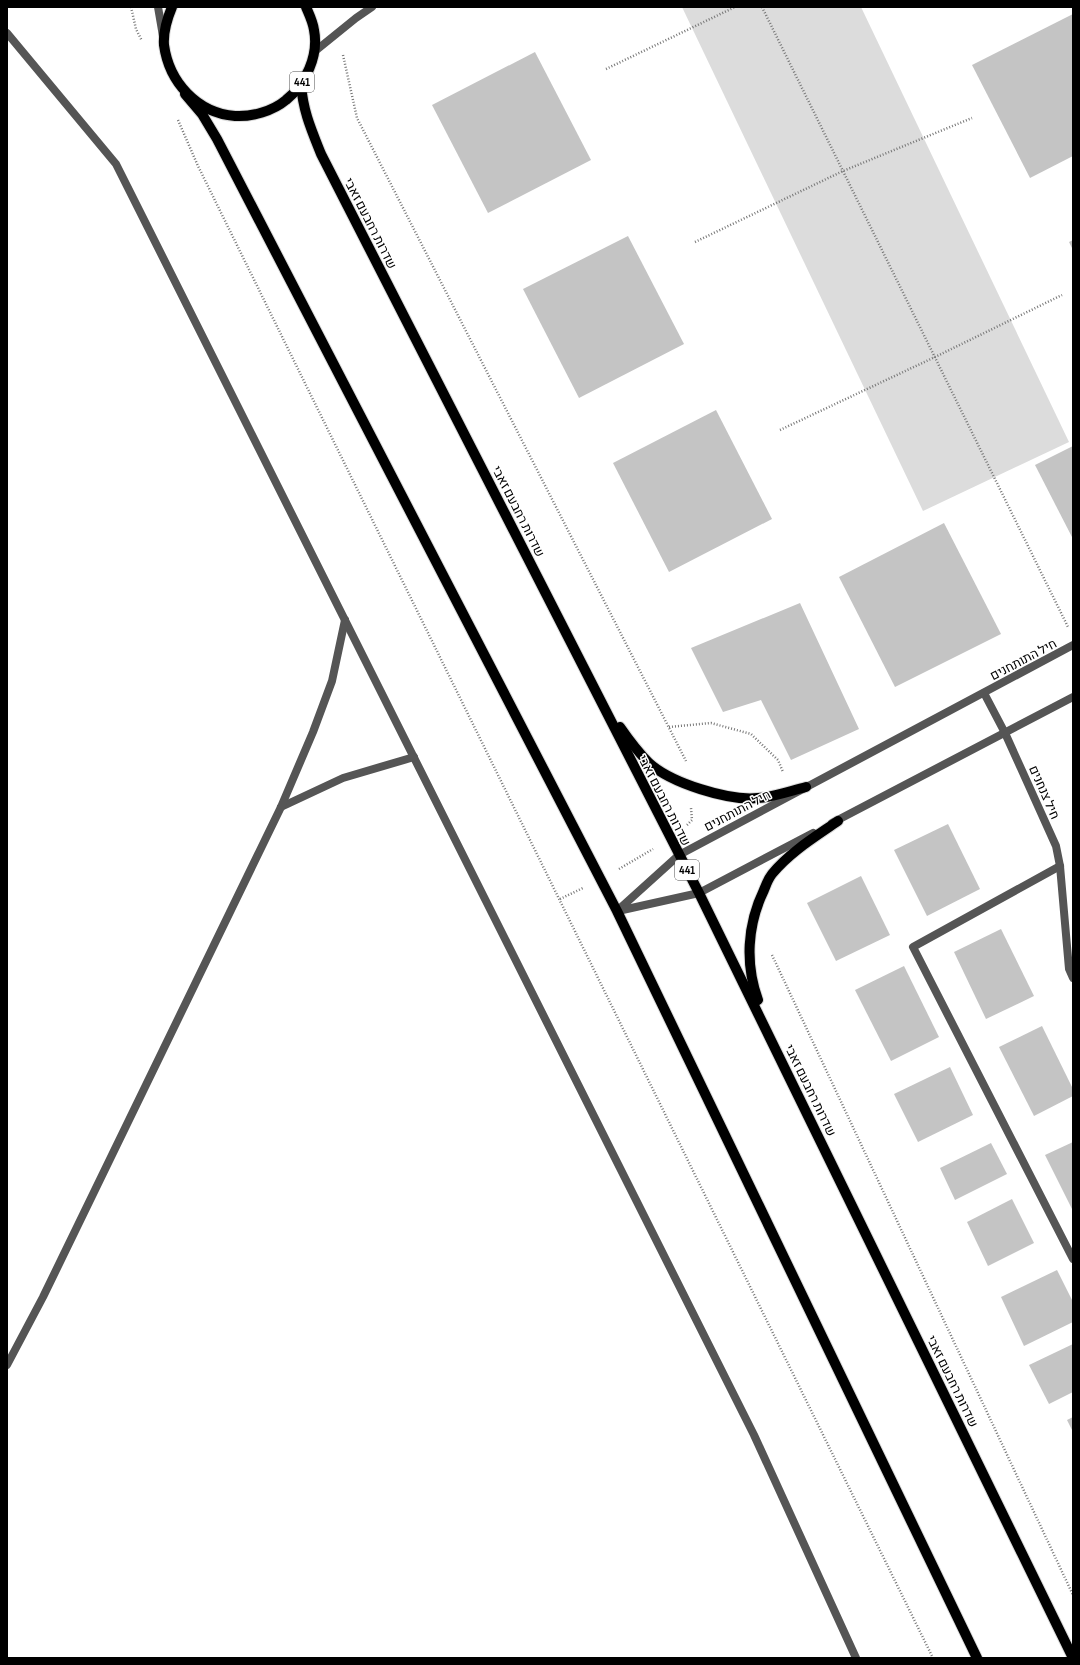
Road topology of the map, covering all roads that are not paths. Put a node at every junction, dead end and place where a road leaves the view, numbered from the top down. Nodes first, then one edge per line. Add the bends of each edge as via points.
1 (158, 7) edge
2 (172, 7) edge
3 (306, 7) edge
4 (372, 7) edge
5 (7, 33) edge
6 (164, 44) junction
7 (314, 52) junction
8 (301, 84) junction
9 (186, 94) junction
10 (345, 620) junction
11 (1073, 645) edge
12 (984, 693) junction
13 (599, 696) junction
14 (1073, 697) edge
15 (1005, 733) junction
16 (414, 758) junction
17 (806, 787) junction
18 (281, 807) junction
19 (838, 820) junction
20 (679, 855) junction
21 (1060, 866) junction
22 (699, 893) junction
23 (617, 911) junction
24 (1071, 968) edge
25 (1073, 978) edge
26 (778, 1052) junction
27 (1073, 1259) edge
28 (7, 1365) edge
29 (856, 1658) edge
30 (977, 1658) edge
31 (1073, 1658) edge

1 - 6 street
2 - 6 main road, 441 via 166,24
3 - 7 main road, 441 via 314,30
4 - 7 street
5 - 10 street via 116,164
6 - 9 main road, 441 via 170,70
7 - 8 main road, 441 via 310,68
8 - 9 main road, 441 via 286,101 263,113 235,116 211,110
8 - 13 main road, שדרות רחבעם זאבי / 441 via 302,103 321,154
9 - 23 main road, 441 via 217,139
10 - 16 street
10 - 18 street via 332,681
11 - 12 street, חיל התותחנים
12 - 15 street, חיל צנחנים
12 - 17 street, חיל התותחנים
13 - 17 main road via 631,743 650,764 688,784 738,798 759,798
13 - 20 main road, שדרות רחבעם זאבי / 441
14 - 15 street
15 - 19 street
15 - 21 street, חיל צנחנים via 1056,846
16 - 18 street via 343,778
16 - 29 street via 754,1435
17 - 20 street, חיל התותחנים
18 - 28 street
19 - 22 street
19 - 26 main road via 792,854 771,875 756,906 749,956 753,985
20 - 22 main road, שדרות רחבעם זאבי / 441
20 - 23 street, חיל התותחנים
21 - 24 street, חיל צנחנים
21 - 27 street via 913,947
22 - 23 street
22 - 26 main road, שדרות רחבעם זאבי / 441
23 - 30 main road, 441
24 - 25 street, חיל צנחנים
26 - 31 main road, שדרות רחבעם זאבי / 441

